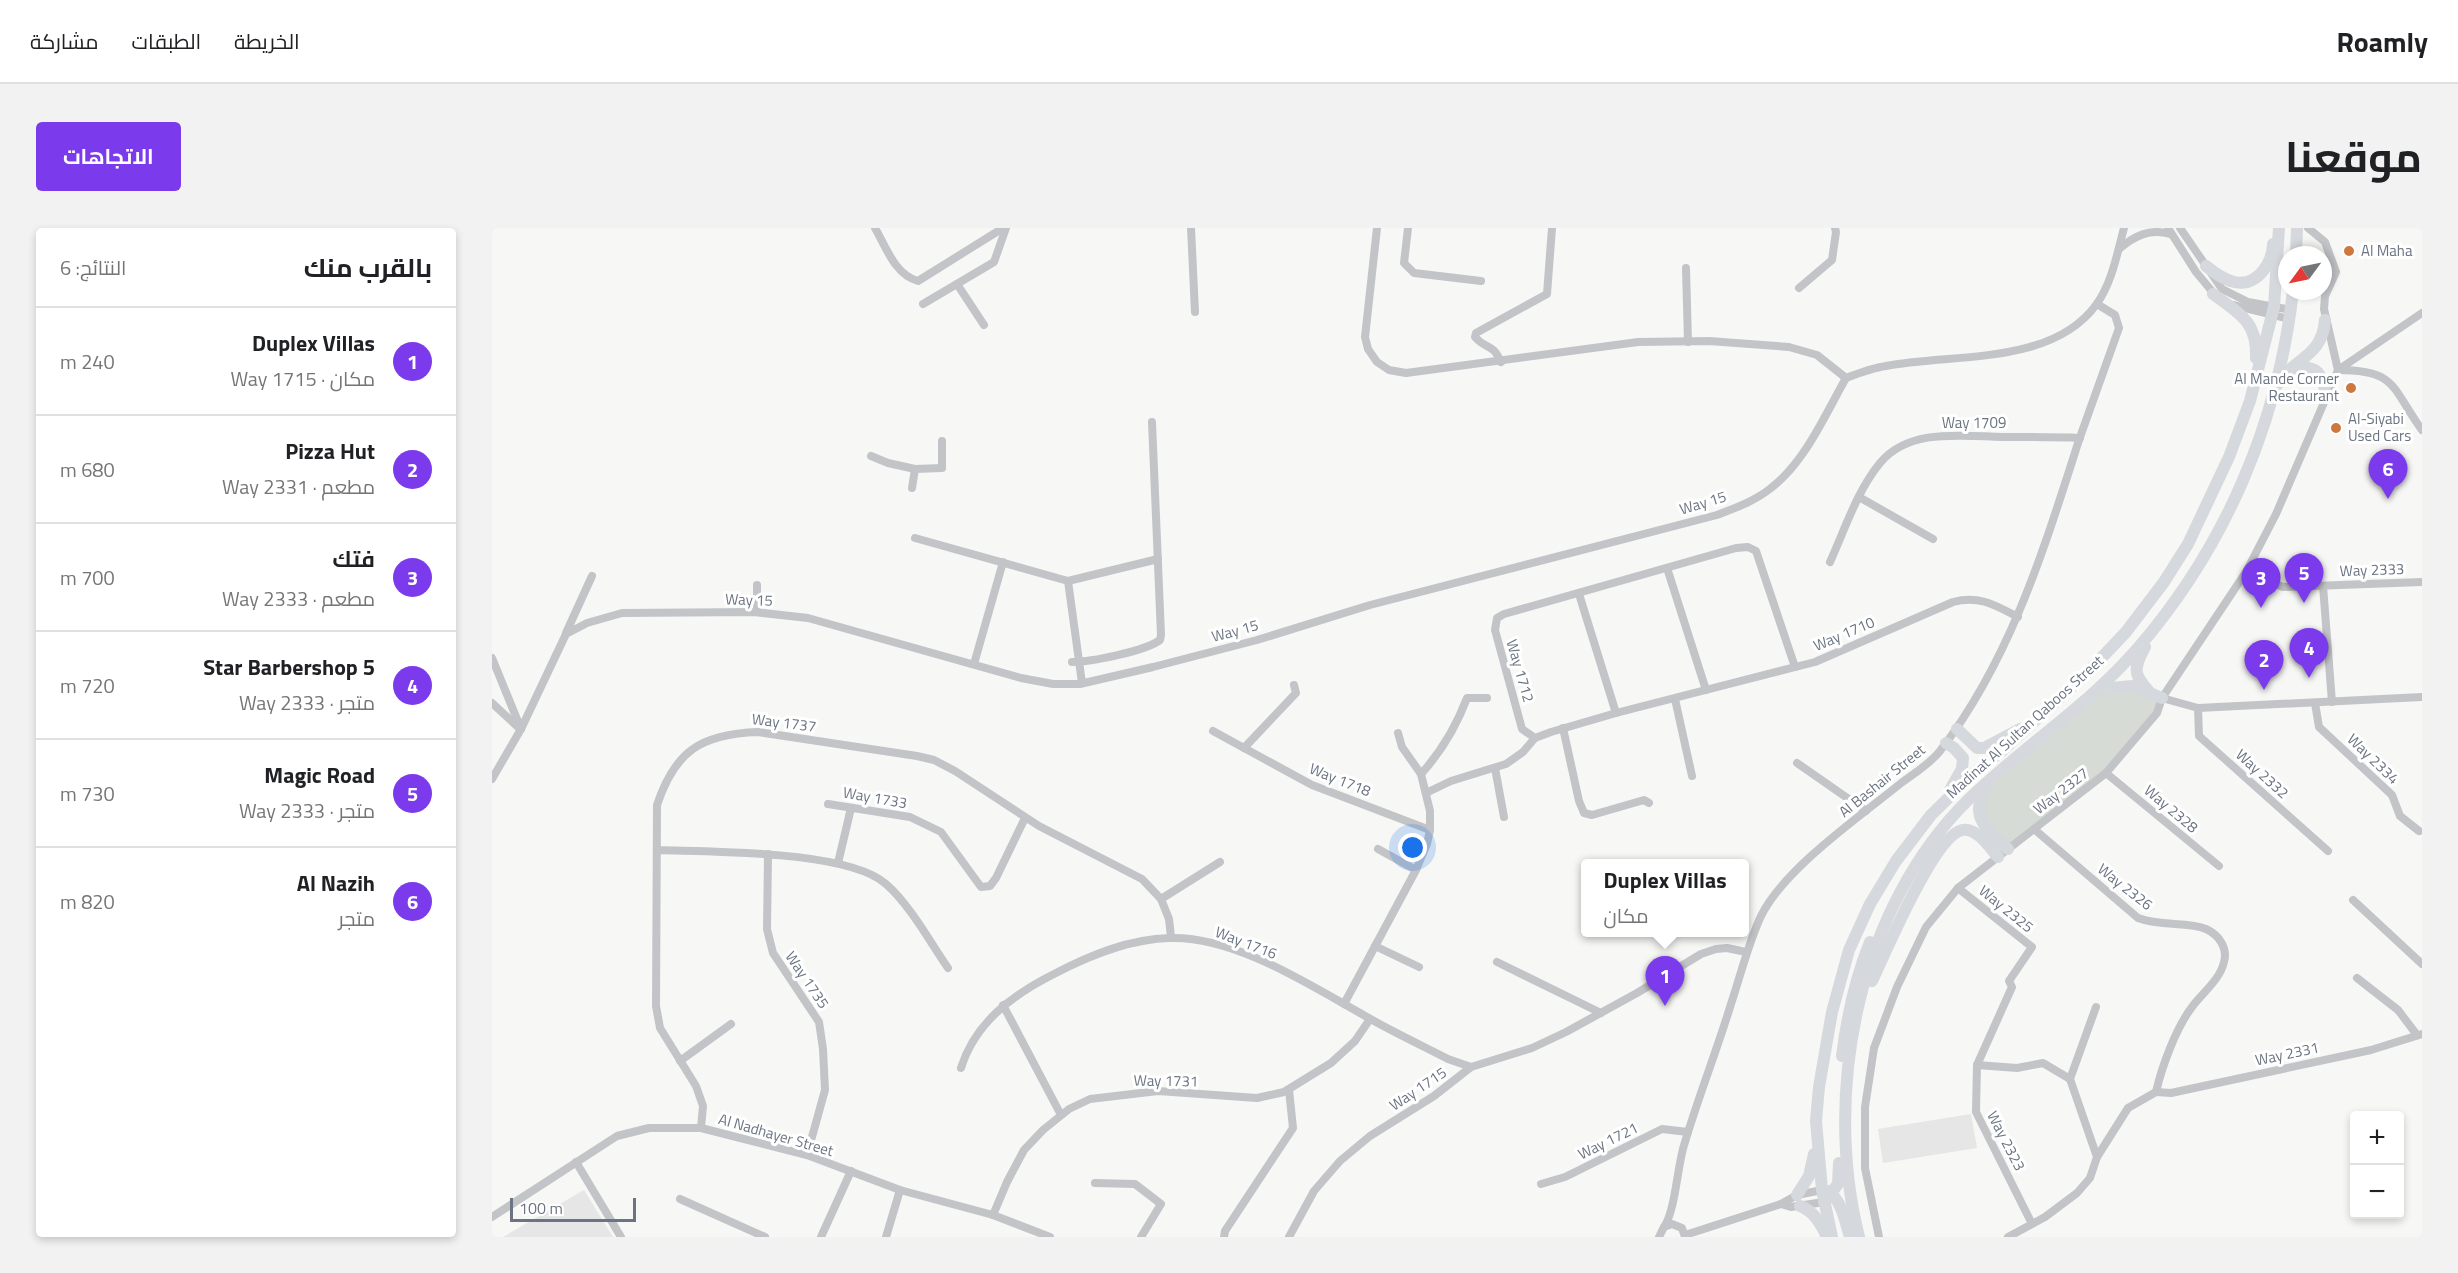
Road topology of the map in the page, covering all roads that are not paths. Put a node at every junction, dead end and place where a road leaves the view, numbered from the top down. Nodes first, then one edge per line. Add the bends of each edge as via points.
1 (875, 228) edge
2 (1005, 228) edge
3 (1191, 228) edge
4 (1377, 228) edge
5 (1408, 228) edge
6 (1552, 228) edge
7 (1835, 228) edge
8 (2124, 228) edge
9 (2180, 228) edge
10 (2272, 228) edge
11 (2279, 228) edge
12 (2297, 228) edge
13 (2308, 228) edge
14 (2170, 231) edge
15 (2296, 246) edge
16 (2119, 249) junction
17 (2205, 266) junction
18 (1686, 268) dead end
19 (1481, 281) dead end
20 (957, 284) junction
21 (1799, 288) dead end
22 (2213, 294) junction
23 (2292, 300) edge
24 (923, 304) dead end
25 (2097, 304) junction
26 (2273, 311) junction
27 (1195, 312) dead end
28 (2422, 314) edge
29 (2290, 315) junction
30 (2325, 320) junction
31 (984, 325) dead end
32 (1688, 342) junction
33 (1501, 362) junction
34 (2338, 370) junction
35 (2289, 371) junction
36 (1846, 378) junction
37 (2256, 380) junction
38 (2275, 391) junction
39 (2326, 395) junction
40 (1152, 422) dead end
41 (2422, 430) edge
42 (2080, 438) junction
43 (942, 441) dead end
44 (871, 456) dead end
45 (915, 469) junction
46 (912, 488) dead end
47 (1859, 497) junction
48 (915, 538) dead end
49 (1933, 539) dead end
50 (1158, 559) junction
51 (1003, 562) junction
52 (1830, 562) dead end
53 (1667, 568) junction
54 (2246, 572) junction
55 (592, 576) dead end
56 (1068, 581) junction
57 (2422, 582) edge
58 (757, 585) dead end
59 (2323, 586) junction
60 (1579, 594) junction
61 (2169, 609) junction
62 (757, 612) junction
63 (2018, 617) junction
64 (566, 634) junction
65 (492, 658) edge
66 (1076, 662) junction
67 (974, 664) junction
68 (1795, 667) junction
69 (1082, 683) junction
70 (1294, 685) dead end
71 (1706, 690) junction
72 (2098, 690) junction
73 (2157, 696) junction
74 (2422, 697) edge
75 (1487, 698) dead end
76 (1675, 699) junction
77 (2332, 702) junction
78 (492, 703) edge
79 (2315, 703) junction
80 (2198, 708) junction
81 (1616, 713) junction
82 (2037, 720) junction
83 (1563, 728) junction
84 (521, 729) junction
85 (1957, 729) junction
86 (1213, 731) dead end
87 (1398, 733) dead end
88 (1535, 738) junction
89 (1946, 743) junction
90 (1244, 748) junction
91 (1797, 764) dead end
92 (1495, 768) junction
93 (2000, 771) junction
94 (2106, 773) junction
95 (1420, 774) junction
96 (1692, 776) dead end
97 (492, 779) edge
98 (1426, 793) junction
99 (1649, 803) dead end
100 (828, 804) dead end
101 (1940, 806) junction
102 (851, 808) junction
103 (1866, 811) junction
104 (1504, 817) dead end
105 (1025, 818) junction
106 (2034, 829) junction
107 (1430, 830) junction
108 (2419, 831) dead end
109 (1378, 849) dead end
110 (658, 850) junction
111 (2328, 851) dead end
112 (2003, 853) junction
113 (768, 854) junction
114 (1922, 856) junction
115 (1220, 862) dead end
116 (838, 863) junction
117 (2219, 866) dead end
118 (1416, 870) junction
119 (1958, 888) junction
120 (1161, 899) junction
121 (2353, 900) dead end
122 (1171, 938) junction
123 (1375, 946) junction
124 (1746, 952) junction
125 (1497, 962) dead end
126 (2422, 964) edge
127 (1419, 967) dead end
128 (948, 968) dead end
129 (2357, 978) dead end
130 (2009, 981) joint
131 (1003, 1005) junction
132 (1344, 1005) junction
133 (2096, 1007) dead end
134 (1858, 1012) junction
135 (1601, 1013) junction
136 (1370, 1019) junction
137 (730, 1024) dead end
138 (2419, 1034) edge
139 (680, 1061) junction
140 (1977, 1065) junction
141 (1471, 1067) junction
142 (961, 1068) dead end
143 (2070, 1079) junction
144 (1289, 1090) junction
145 (2156, 1092) junction
146 (1061, 1115) junction
147 (701, 1128) junction
148 (1688, 1132) junction
149 (1816, 1138) junction
150 (807, 1155) junction
151 (2097, 1157) junction
152 (576, 1162) junction
153 (851, 1171) junction
154 (1095, 1183) dead end
155 (1541, 1184) dead end
156 (900, 1190) junction
157 (1826, 1195) junction
158 (680, 1199) dead end
159 (1798, 1201) junction
160 (1671, 1209) junction
161 (993, 1215) junction
162 (492, 1217) edge
163 (2032, 1224) junction
164 (1679, 1226) junction
165 (1664, 1227) junction
166 (1033, 1233) edge
167 (1685, 1236) edge
168 (621, 1237) edge
169 (765, 1237) edge
170 (821, 1237) edge
171 (886, 1237) edge
172 (1050, 1237) edge
173 (1141, 1237) edge
174 (1224, 1237) edge
175 (1289, 1237) edge
176 (1659, 1237) edge
177 (1827, 1237) edge
178 (1832, 1237) edge
179 (1850, 1237) edge
180 (1859, 1237) edge
181 (1879, 1237) edge
182 (2008, 1237) edge

1 - 2 street via 900,270 908,279 918,281
2 - 20 street via 994,262
3 - 27 street
4 - 33 street via 1365,338 1377,362 1389,370 1406,373
5 - 19 street via 1404,263 1414,273
6 - 33 street via 1547,294 1474,337 1494,349
7 - 21 street via 1832,260
8 - 16 street
9 - 17 street
10 - 17 main road via 2273,250 2266,267 2249,283 2230,282
11 - 26 main road, Madinat Al Sultan Qaboos Street
12 - 15 main road
13 - 30 street via 2325,242 2336,272 2325,296
14 - 16 street via 2143,231
14 - 22 street
16 - 25 street
17 - 26 street via 2222,289
18 - 32 street
20 - 24 street
20 - 31 street
22 - 26 street via 2237,307
22 - 37 main road via 2250,326 2257,340
23 - 29 main road, Madinat Al Sultan Qaboos Street
25 - 36 street via 2060,337 2034,346 1885,366
25 - 42 street, Al Bashair Street via 2115,315 2119,328
26 - 29 street
26 - 37 main road, Madinat Al Sultan Qaboos Street
28 - 34 street
29 - 38 main road, Madinat Al Sultan Qaboos Street
30 - 34 street
30 - 35 main road via 2316,349
32 - 33 street via 1638,342
32 - 36 street via 1789,347 1817,355
34 - 39 street, Way 2327
34 - 41 street via 2369,371 2387,379
35 - 38 main road
35 - 39 main road via 2305,367 2317,372
36 - 69 street, Way 15 via 1806,450 1771,488 1735,508 1370,605 1257,640
37 - 82 main road, Madinat Al Sultan Qaboos Street via 2208,506 2164,582 2126,632
38 - 61 main road, Madinat Al Sultan Qaboos Street via 2249,470 2229,513 2207,554
39 - 54 street, Way 2327 via 2276,514
40 - 50 street
42 - 47 street, Way 1709 via 1938,435 1921,439 1895,450 1881,463
42 - 63 street, Al Bashair Street
43 - 45 street via 942,468
44 - 45 street
45 - 46 street
47 - 49 street
47 - 52 street, Way 1709
48 - 51 street
50 - 56 street
50 - 66 street via 1160,640
51 - 56 street
51 - 67 street
53 - 60 street, Way 1712
53 - 68 street, Way 1712 via 1736,548 1756,551
53 - 71 street
54 - 59 street, Way 2333 via 2283,587
54 - 73 street, Way 2327
55 - 64 street
56 - 66 street
57 - 59 street, Way 2333
58 - 62 street
59 - 77 street, Way 2333
60 - 81 street
60 - 88 street, Way 1712 via 1497,618 1495,630 1522,729
61 - 72 main road, Madinat Al Sultan Qaboos Street
61 - 73 main road via 2136,663 2139,681
62 - 64 street, Way 15 via 622,613
62 - 67 street, Way 15 via 808,618
63 - 68 street, Way 1710 via 1987,601 1967,598
63 - 85 street, Al Bashair Street
64 - 84 street
65 - 84 street
66 - 69 street
67 - 69 street, Way 15 via 1053,684
68 - 71 street, Way 1710
70 - 90 street via 1296,693
71 - 76 street, Way 1710
72 - 73 main road via 2133,686
72 - 93 main road, Madinat Al Sultan Qaboos Street
73 - 80 street
73 - 94 street, Way 2327 via 2157,713
74 - 77 street
75 - 95 street via 1467,698 1447,741
76 - 81 street, Way 1710
76 - 96 street
77 - 79 street
78 - 84 street
79 - 80 street
79 - 108 street, Way 2334 via 2319,727 2392,795 2400,816
80 - 111 street, Way 2332 via 2199,736
81 - 83 street, Way 1710
82 - 85 main road via 1984,748 1977,748
82 - 101 main road, Madinat Al Sultan Qaboos Street
83 - 88 street, Way 1710
83 - 99 street via 1584,813 1644,800
84 - 97 street
85 - 89 street, Al Bashair Street
86 - 90 street, Way 1718
87 - 95 street via 1402,747
88 - 92 street, Way 1710 via 1516,759
89 - 101 main road via 1963,758 1962,769
89 - 103 street, Al Bashair Street via 1937,755
90 - 107 street, Way 1718 via 1312,785
91 - 103 street
92 - 98 street, Way 1710
92 - 104 street
93 - 112 main road via 1979,800 1978,812
93 - 114 main road, Madinat Al Sultan Qaboos Street via 1960,809
94 - 106 street, Way 2327
94 - 117 street, Way 2328
95 - 98 street
98 - 107 street
100 - 102 street, Way 1733
101 - 149 main road, Madinat Al Sultan Qaboos Street via 1886,878 1849,950 1832,1012 1819,1087
102 - 105 street, Way 1733 via 910,817 941,832 981,887 990,886 996,878
102 - 116 street
103 - 124 street, Al Bashair Street via 1813,854 1780,889 1762,913
105 - 110 street, Way 1737 via 934,760 758,732 732,733 710,738 682,757 666,780 657,805
105 - 120 street, Way 1737 via 1142,879
106 - 112 street, Way 2327
106 - 145 street, Way 2326 via 2138,918 2153,924 2205,929 2218,937 2225,948 2225,962 2190,1008 2162,1067
107 - 118 street
109 - 118 street
110 - 113 street
110 - 139 street, Way 1737 via 656,1006 660,1028
112 - 119 street, Way 2327
112 - 134 main road via 1971,831 1953,835 1924,874
113 - 116 street
113 - 150 street, Way 1735 via 767,929 773,953 819,1022 823,1049 825,1090
114 - 134 main road, Madinat Al Sultan Qaboos Street via 1892,909
114 - 157 main road via 1910,867 1883,914 1858,973 1840,1069 1840,1175
115 - 120 street
116 - 128 street via 884,881
118 - 123 street
119 - 130 street, Way 2325 via 2032,948
119 - 181 street, Way 2327 via 1926,927 1874,1048 1865,1107 1865,1168
120 - 122 street, Way 1737
121 - 126 street
122 - 131 street, Way 1716 via 1124,944 1082,959
122 - 132 street, Way 1716 via 1224,946 1258,958
123 - 127 street
123 - 132 street
124 - 135 street, Way 1715 via 1727,948 1701,954
124 - 148 street, Al Bashair Street
125 - 135 street
129 - 138 street via 2398,1010
130 - 140 street, Way 2323 via 2012,987
131 - 142 street, Way 1716 via 978,1030
131 - 146 street
132 - 136 street, Way 1716
133 - 143 street
134 - 180 main road, Madinat Al Sultan Qaboos Street via 1845,1120 1850,1199
135 - 141 street, Way 1715 via 1532,1048
136 - 141 street, Way 1716
136 - 144 street, Way 1731 via 1355,1041 1331,1063
137 - 139 street
138 - 145 street, Way 2331 via 2371,1050 2171,1093
139 - 147 street, Way 1737 via 703,1106
140 - 143 street via 2017,1068 2043,1064
140 - 163 street, Way 2323 via 1976,1113
141 - 175 street, Way 1715 via 1340,1161 1314,1191
143 - 151 street
144 - 146 street, Way 1731 via 1257,1098 1158,1091 1126,1094 1090,1099
144 - 174 street via 1293,1128
145 - 151 street via 2128,1108
146 - 161 street, Way 1731 via 1024,1150
147 - 150 street, Al Nadhayer Street
147 - 152 street, Al Nadhayer Street via 650,1128 617,1136
148 - 155 street, Way 1721 via 1662,1129 1565,1177
148 - 160 street, Al Bashair Street
149 - 157 main road, Madinat Al Sultan Qaboos Street
149 - 159 main road via 1809,1176
150 - 153 street, Al Nadhayer Street
151 - 163 street via 2090,1178 2077,1193
152 - 162 street, Al Nadhayer Street
152 - 168 street
153 - 156 street, Al Nadhayer Street
153 - 170 street
154 - 173 street via 1135,1184 1161,1204
156 - 161 street, Al Nadhayer Street
156 - 171 street
157 - 159 street
157 - 178 main road, Madinat Al Sultan Qaboos Street
157 - 179 main road via 1838,1203
158 - 169 street
159 - 167 street
159 - 177 main road
160 - 164 street
160 - 165 street, Al Bashair Street
161 - 166 street, Al Nadhayer Street
163 - 182 street
164 - 165 street
164 - 167 street
165 - 176 street, Al Bashair Street
166 - 172 street, Al Nadhayer Street

